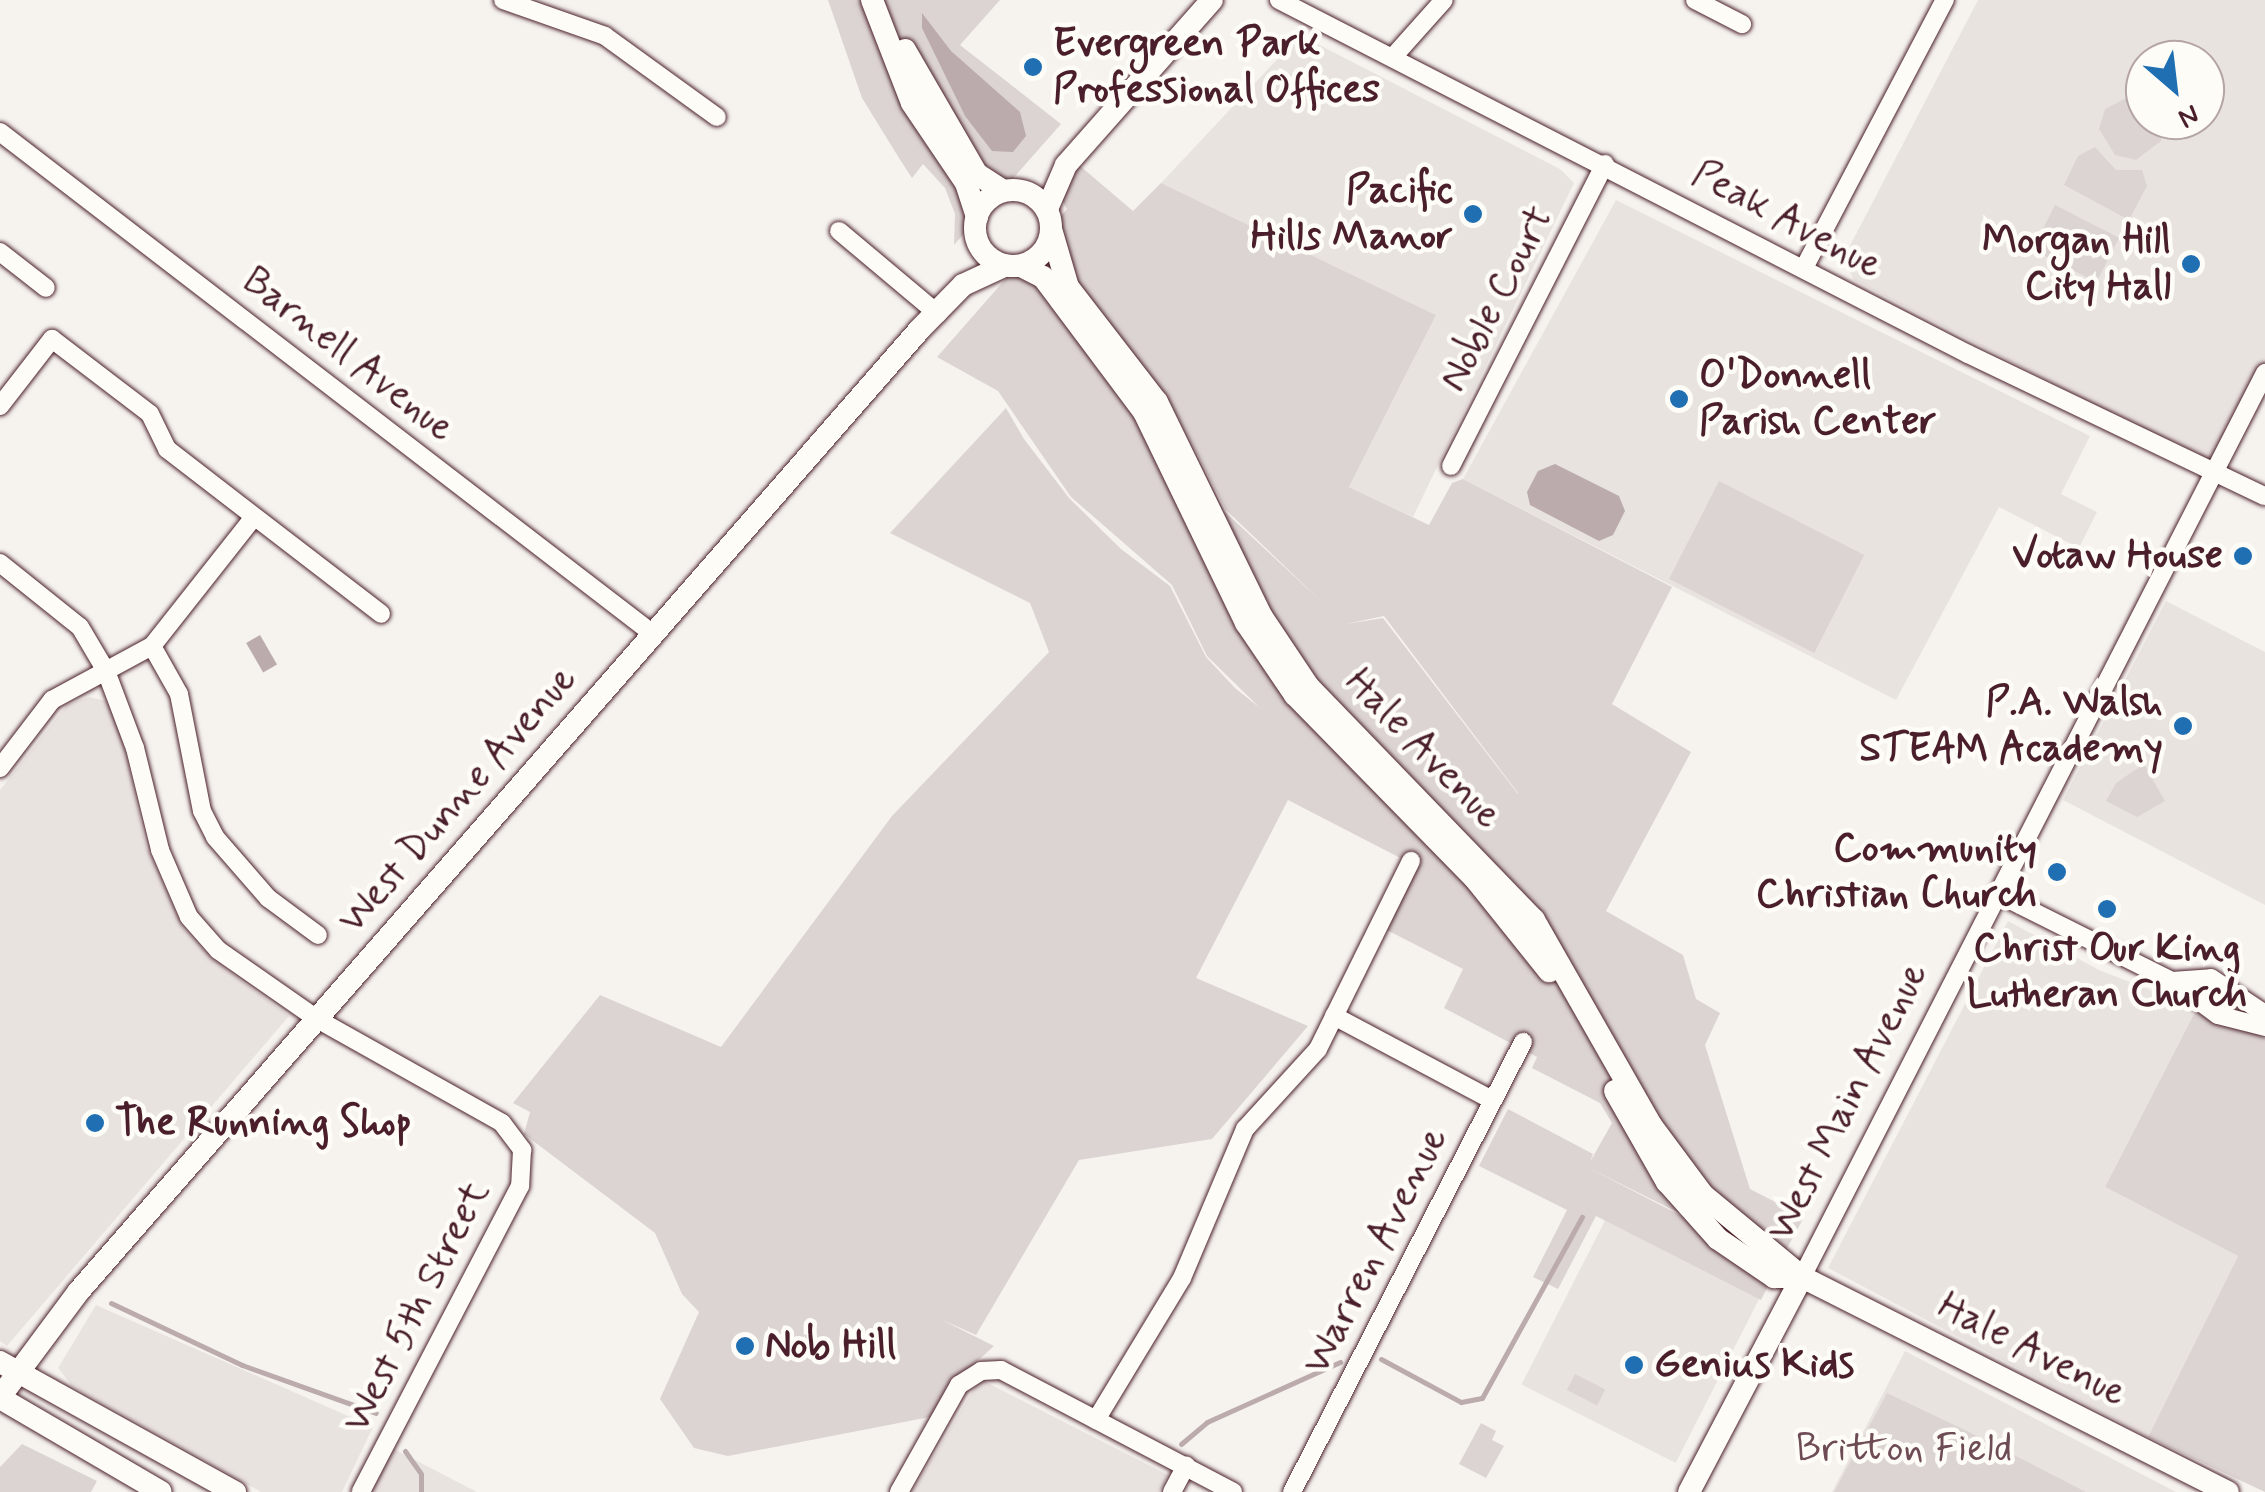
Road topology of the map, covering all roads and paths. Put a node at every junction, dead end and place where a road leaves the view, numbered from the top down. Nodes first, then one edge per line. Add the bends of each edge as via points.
1 (872, 0) edge
2 (888, 0) edge
3 (1212, 0) edge
4 (1279, 0) edge
5 (1444, 0) edge
6 (1695, 0) edge
7 (1945, 0) edge
8 (515, 3) edge
9 (1742, 24) dead end
10 (1392, 57) junction
11 (717, 117) dead end
12 (0, 132) edge
13 (1605, 164) junction
14 (1066, 165) junction
15 (1012, 190) junction
16 (1049, 219) junction
17 (977, 227) junction
18 (839, 230) dead end
19 (0, 252) edge
20 (1014, 266) junction
21 (1804, 268) junction
22 (964, 285) junction
23 (46, 288) dead end
24 (938, 314) junction
25 (2265, 373) edge
26 (0, 406) edge
27 (1452, 466) dead end
28 (2215, 471) junction
29 (2265, 496) edge
30 (254, 517) junction
31 (0, 563) edge
32 (380, 614) dead end
33 (653, 634) junction
34 (152, 646) junction
35 (106, 671) junction
36 (0, 768) edge
37 (1411, 861) dead end
38 (1998, 894) junction
39 (318, 935) dead end
40 (2172, 981) junction
41 (2265, 1014) edge
42 (1334, 1016) junction
43 (317, 1019) junction
44 (2265, 1027) edge
45 (1523, 1042) dead end
46 (1492, 1100) junction
47 (1802, 1277) junction
48 (9, 1367) edge
49 (0, 1398) edge
50 (1096, 1420) junction
51 (1186, 1466) junction
52 (161, 1492) edge
53 (235, 1492) edge
54 (360, 1492) edge
55 (899, 1492) edge
56 (1172, 1492) edge
57 (1233, 1492) edge
58 (1292, 1492) edge
59 (1689, 1492) edge
60 (2228, 1492) edge

1 - 17 main road via 912,103 966,184
2 - 15 main road via 907,56 948,132 977,174
3 - 14 main road
4 - 10 street, Peak Avenue
5 - 10 street
6 - 9 street
7 - 21 street
8 - 11 street via 606,36
10 - 13 street, Peak Avenue
12 - 33 street, Barnell Avenue
13 - 21 street, Peak Avenue
13 - 27 street, Noble Court
14 - 15 main road
14 - 16 main road
15 - 16 main road
15 - 17 main road
16 - 20 main road via 1041,255
16 - 47 main road, Hale Avenue via 1068,287 1157,402 1262,617 1308,686 1534,920 1682,1172
17 - 20 main road via 990,258
17 - 22 main road, West Dunne Avenue
18 - 24 street
19 - 23 street
20 - 22 main road, West Dunne Avenue
20 - 47 main road, Hale Avenue via 1044,277 1144,412 1246,624 1295,696 1476,880 1544,962 1667,1182 1746,1259 1778,1278
21 - 28 street, Peak Avenue
22 - 24 main road, West Dunne Avenue
24 - 33 main road, West Dunne Avenue
25 - 28 street, West Main Avenue
26 - 30 street via 52,339 150,414 168,449
28 - 29 street, Peak Avenue
28 - 38 street, West Main Avenue
30 - 32 street
30 - 34 street
31 - 35 street via 80,626
33 - 43 main road, West Dunne Avenue
34 - 35 street
34 - 39 street via 179,694 202,811 215,837 268,898
35 - 36 street via 52,700
35 - 43 street via 136,748 160,850 189,918 218,950
37 - 42 street
38 - 40 street
38 - 47 street, West Main Avenue
40 - 41 street via 2211,978
40 - 44 street via 2218,1015
42 - 46 street
42 - 50 street via 1318,1049 1246,1129 1182,1278
43 - 48 main road, West Dunne Avenue
43 - 54 street, West 5th Street via 502,1123 522,1150 520,1186
45 - 46 street, Warren Avenue
46 - 58 street, Warren Avenue
47 - 59 main road, West Main Avenue
47 - 60 main road, Hale Avenue
48 - 49 main road, West Dunne Avenue
48 - 53 main road
49 - 52 main road
50 - 51 street
50 - 55 street via 1001,1370 981,1371 959,1385
51 - 56 street
51 - 57 street

